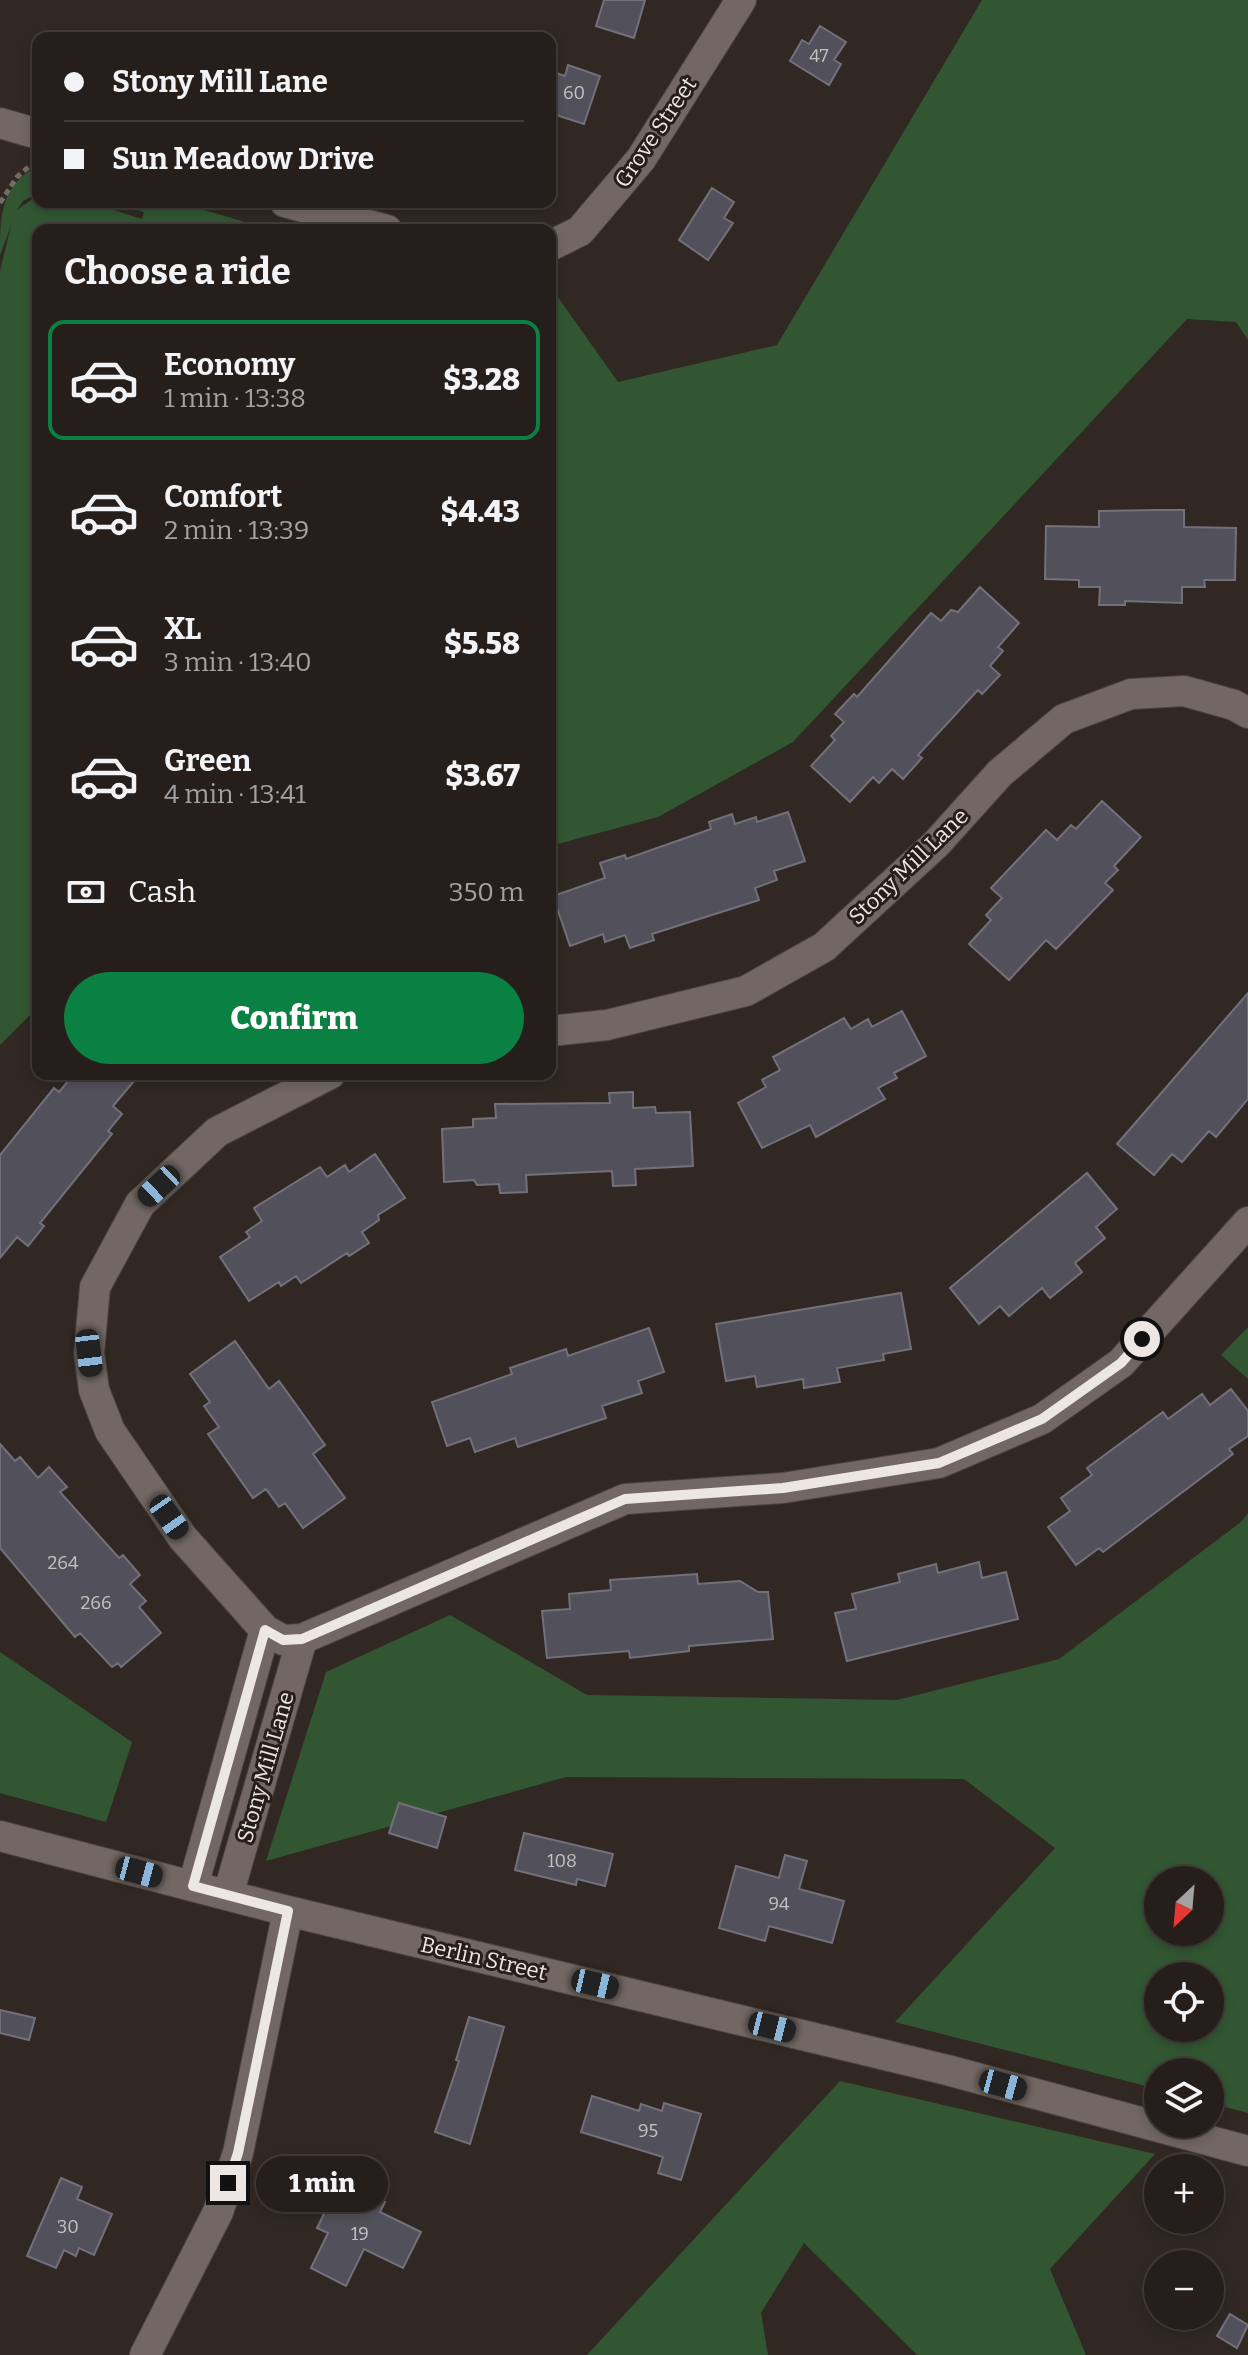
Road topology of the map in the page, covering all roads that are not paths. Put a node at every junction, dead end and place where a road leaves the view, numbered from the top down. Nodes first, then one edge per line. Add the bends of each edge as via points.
1 (741, 0) edge
2 (0, 123) edge
3 (32, 132) edge
4 (307, 208) edge
5 (365, 224) edge
6 (556, 243) edge
7 (1248, 713) edge
8 (556, 1030) edge
9 (318, 1080) edge
10 (1248, 1222) edge
11 (265, 1630) junction
12 (302, 1639) junction
13 (0, 1836) edge
14 (193, 1886) junction
15 (228, 1895) junction
16 (288, 1911) junction
17 (1248, 2151) edge
18 (145, 2355) edge

1 - 6 street, Grove Street via 641,159 580,231
2 - 3 street
4 - 5 street
7 - 8 street, Stony Mill Lane via 1184,691 1131,694 1064,719 1000,773 936,844 824,947 746,991 607,1025
9 - 11 street via 217,1132 140,1204 95,1287 89,1353 94,1390 110,1431 183,1538
10 - 12 street via 1121,1363 1042,1419 939,1463 783,1488 625,1499
11 - 12 street via 283,1640
11 - 14 street, Stony Mill Lane
12 - 15 street, Stony Mill Lane
13 - 14 street, Berlin Street
14 - 15 street, Berlin Street
15 - 16 street, Berlin Street
16 - 17 street, Berlin Street via 919,2063
16 - 18 street via 238,2153 218,2212

